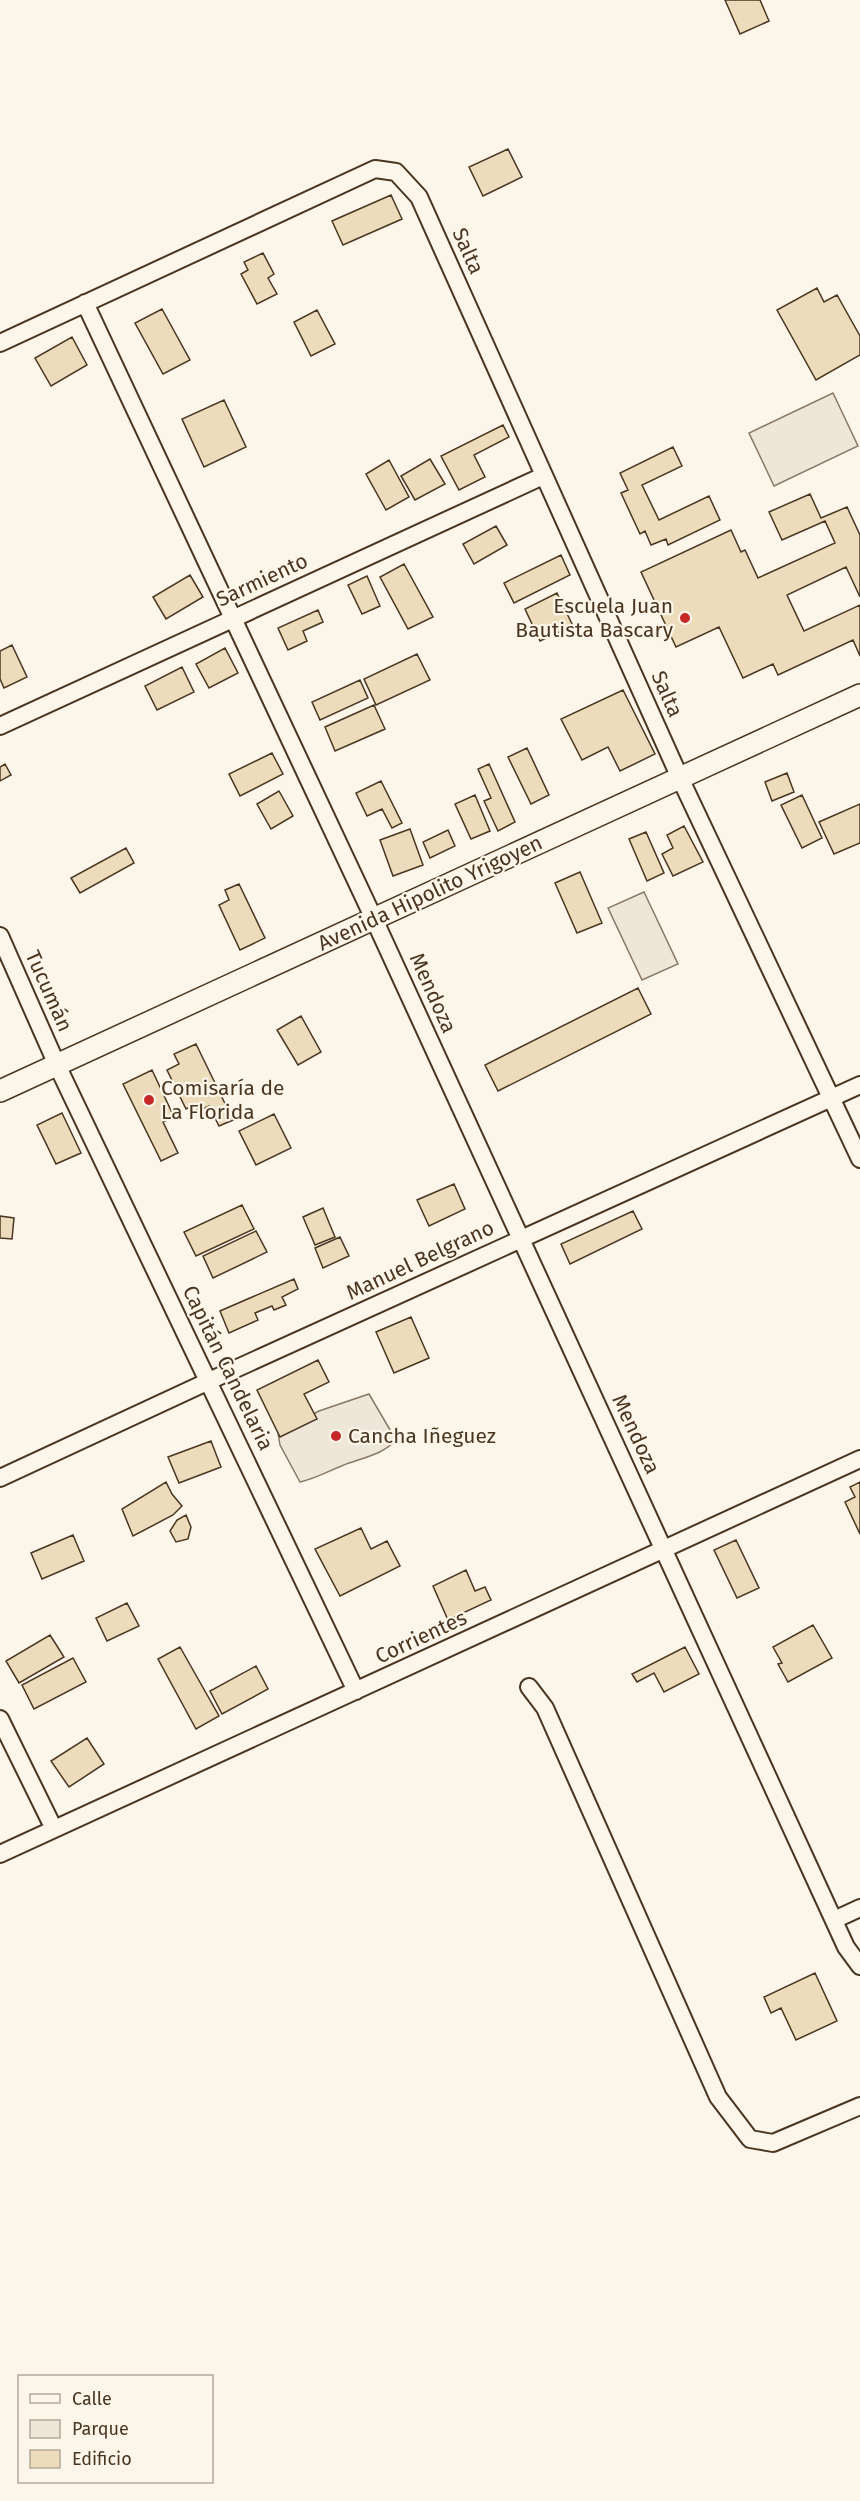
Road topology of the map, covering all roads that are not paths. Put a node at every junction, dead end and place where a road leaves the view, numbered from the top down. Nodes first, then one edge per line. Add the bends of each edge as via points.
1 (85, 303) junction
2 (0, 343) edge
3 (543, 476) junction
4 (233, 619) junction
5 (860, 695) edge
6 (0, 726) edge
7 (680, 778) junction
8 (374, 919) junction
9 (0, 936) edge
10 (57, 1065) junction
11 (860, 1085) edge
12 (0, 1091) edge
13 (832, 1098) junction
14 (860, 1158) edge
15 (520, 1239) junction
16 (209, 1381) junction
17 (860, 1459) edge
18 (0, 1478) edge
19 (664, 1548) junction
20 (529, 1687) dead end
21 (356, 1691) junction
22 (0, 1719) edge
23 (54, 1829) junction
24 (0, 1854) edge
25 (860, 1908) edge
26 (834, 1920) junction
27 (860, 1966) edge
28 (860, 2106) edge

1 - 2 street
1 - 3 street, Salta via 375,169 396,172 419,197
1 - 4 street, Mendoza
3 - 4 street, Sarmiento
3 - 7 street, Salta
4 - 6 street, Sarmiento
4 - 8 street, Mendoza
5 - 7 street, Avenida Hipolito Yrigoyen
7 - 8 street, Avenida Hipolito Yrigoyen
7 - 13 street, Salta
8 - 10 street, Avenida Hipolito Yrigoyen
8 - 15 street, Mendoza
9 - 10 street, Tucumán
10 - 12 street, Avenida Hipolito Yrigoyen
10 - 16 street, Capitán Candelaria
11 - 13 street, Manuel Belgrano
13 - 14 street, Salta
13 - 15 street, Manuel Belgrano
15 - 16 street, Manuel Belgrano
15 - 19 street, Mendoza
16 - 18 street, Manuel Belgrano
16 - 21 street, Capitán Candelaria
17 - 19 street, Corrientes
19 - 21 street, Corrientes
19 - 26 street, Mendoza
20 - 28 street via 544,1708 718,2097 750,2139 773,2143
21 - 23 street, Corrientes
22 - 23 street
23 - 24 street, Corrientes
25 - 26 street
26 - 27 street, Mendoza

